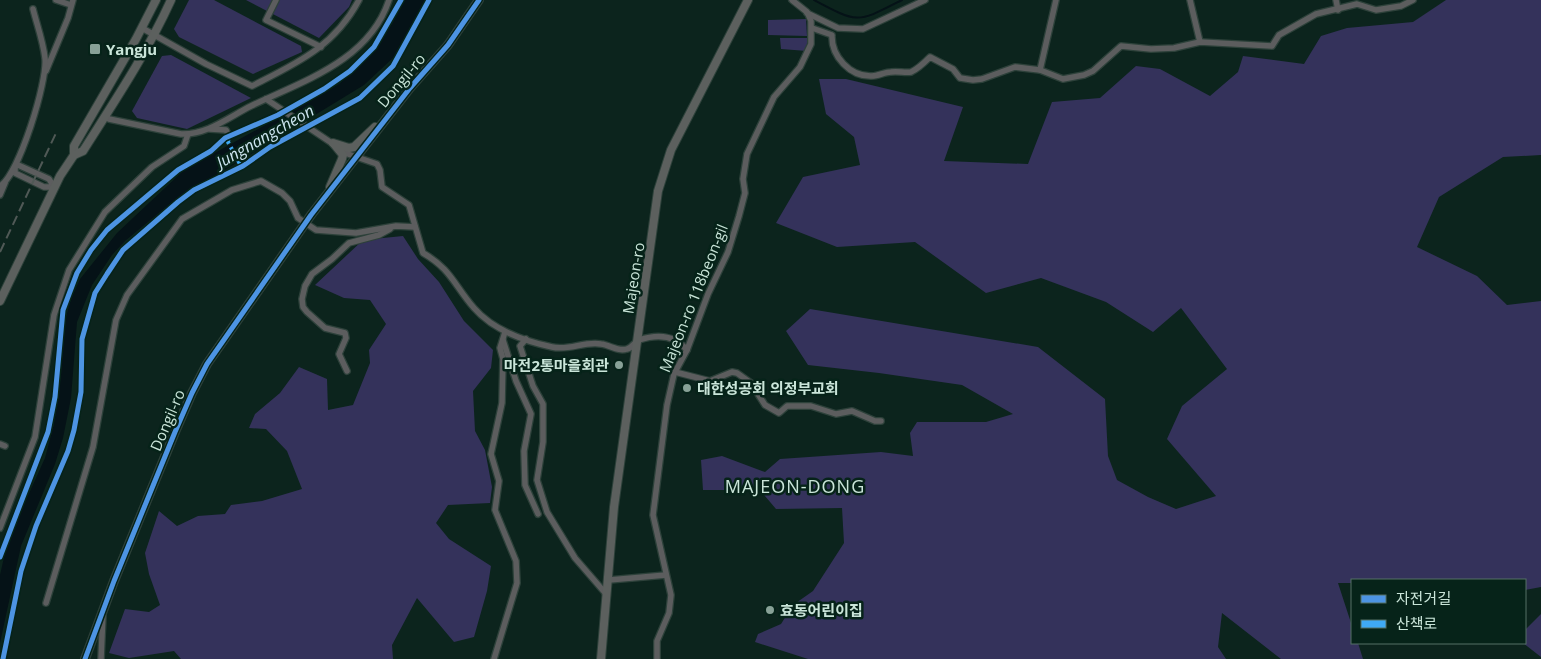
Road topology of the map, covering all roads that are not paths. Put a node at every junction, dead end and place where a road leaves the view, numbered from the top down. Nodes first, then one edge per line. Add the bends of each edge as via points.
1 (56, 0) edge
2 (156, 0) edge
3 (171, 0) edge
4 (276, 0) edge
5 (359, 0) edge
6 (389, 0) edge
7 (479, 0) edge
8 (748, 0) edge
9 (792, 0) edge
10 (925, 0) edge
11 (1056, 0) edge
12 (1190, 0) edge
13 (1336, 0) edge
14 (1413, 0) edge
15 (72, 3) edge
16 (33, 9) dead end
17 (1338, 10) junction
18 (807, 12) junction
19 (142, 28) junction
20 (812, 28) junction
21 (155, 35) junction
22 (1200, 42) junction
23 (321, 47) junction
24 (1040, 70) junction
25 (43, 80) junction
26 (266, 99) junction
27 (389, 114) junction
28 (105, 116) junction
29 (208, 129) junction
30 (188, 134) junction
31 (229, 136) dead end
32 (333, 143) junction
33 (74, 155) junction
34 (356, 158) junction
35 (15, 167) junction
36 (7, 180) junction
37 (0, 186) edge
38 (54, 188) junction
39 (0, 195) edge
40 (325, 198) junction
41 (306, 224) junction
42 (396, 226) junction
43 (415, 227) junction
44 (0, 301) edge
45 (505, 332) junction
46 (503, 340) junction
47 (526, 340) junction
48 (637, 341) junction
49 (687, 350) junction
50 (347, 370) dead end
51 (675, 372) junction
52 (881, 421) dead end
53 (538, 514) dead end
54 (0, 528) edge
55 (666, 575) junction
56 (609, 580) junction
57 (607, 595) junction
58 (46, 603) dead end
59 (103, 612) junction
60 (85, 659) edge
61 (101, 659) edge
62 (494, 659) edge
63 (601, 659) edge
64 (657, 659) edge

1 - 15 street
2 - 19 street
3 - 21 street
4 - 23 street via 266,20
5 - 23 street via 341,28
6 - 26 street via 384,13 360,44 338,64
7 - 27 street, Dongil-ro via 448,45
8 - 48 street, Majeon-ro via 664,168
9 - 18 street
10 - 18 street via 863,29 838,28
11 - 24 street
12 - 22 street
13 - 17 street
14 - 17 street via 1401,6 1376,10 1357,4
15 - 25 street
16 - 25 street via 45,58
17 - 22 street via 1306,17 1279,35 1272,46
18 - 20 street, Majeon-ro 118beon-gil
19 - 21 street
19 - 33 street via 74,146
20 - 24 street via 832,35 836,54 849,68 864,75 911,72 930,58 953,69 960,78 973,80 1015,67
20 - 49 street, Majeon-ro 118beon-gil via 808,55 774,97 747,154 743,179 745,193 728,252
21 - 23 street via 252,86
21 - 28 street
22 - 24 street via 1174,48 1121,46 1094,71 1077,76 1055,78
25 - 35 street via 26,142
26 - 29 street
26 - 32 street
27 - 32 street via 354,147
27 - 34 street, Dongil-ro
28 - 30 street
28 - 33 street via 83,151
29 - 30 street
29 - 31 street via 226,130
30 - 54 street via 184,146 152,167 104,212 69,270 54,315 35,437
32 - 34 street
32 - 40 street via 342,159
33 - 38 street
34 - 40 street, Dongil-ro
34 - 43 street via 377,164 382,187 409,205
35 - 36 street
35 - 38 street via 18,165 49,179
36 - 37 street
36 - 39 street
38 - 44 street
40 - 41 street, Dongil-ro
41 - 42 street via 316,230 356,233
41 - 58 street via 298,218 282,193 261,181 247,184 182,219 127,295 116,320 93,447
41 - 59 street, Dongil-ro via 227,334 192,393
42 - 43 street
42 - 50 street via 379,235 349,243 312,274 305,286 302,299 307,312 325,328 345,333 339,354
43 - 45 street via 423,253 440,263 480,314
45 - 46 street
45 - 47 street
46 - 53 street via 531,414 524,451 525,485
46 - 62 street via 500,348 503,359 502,403 492,454 499,481 495,510 516,561 517,583
47 - 48 street via 566,349 594,344 621,350 628,349
47 - 57 street via 520,346 523,359 543,404 544,442 537,480 547,512 576,558
48 - 49 street via 666,337 680,341
48 - 56 street, Majeon-ro via 614,507
49 - 51 street, Majeon-ro 118beon-gil
51 - 52 street via 710,381 732,372 738,374 751,383 765,405 779,413 787,406 811,406 830,413 852,411
51 - 55 street, Majeon-ro 118beon-gil via 667,405 653,507
55 - 56 street
55 - 64 street, Majeon-ro 118beon-gil via 671,595 669,612 658,640
56 - 57 street, Majeon-ro
57 - 63 street, Majeon-ro
59 - 60 street, Dongil-ro
59 - 61 street

